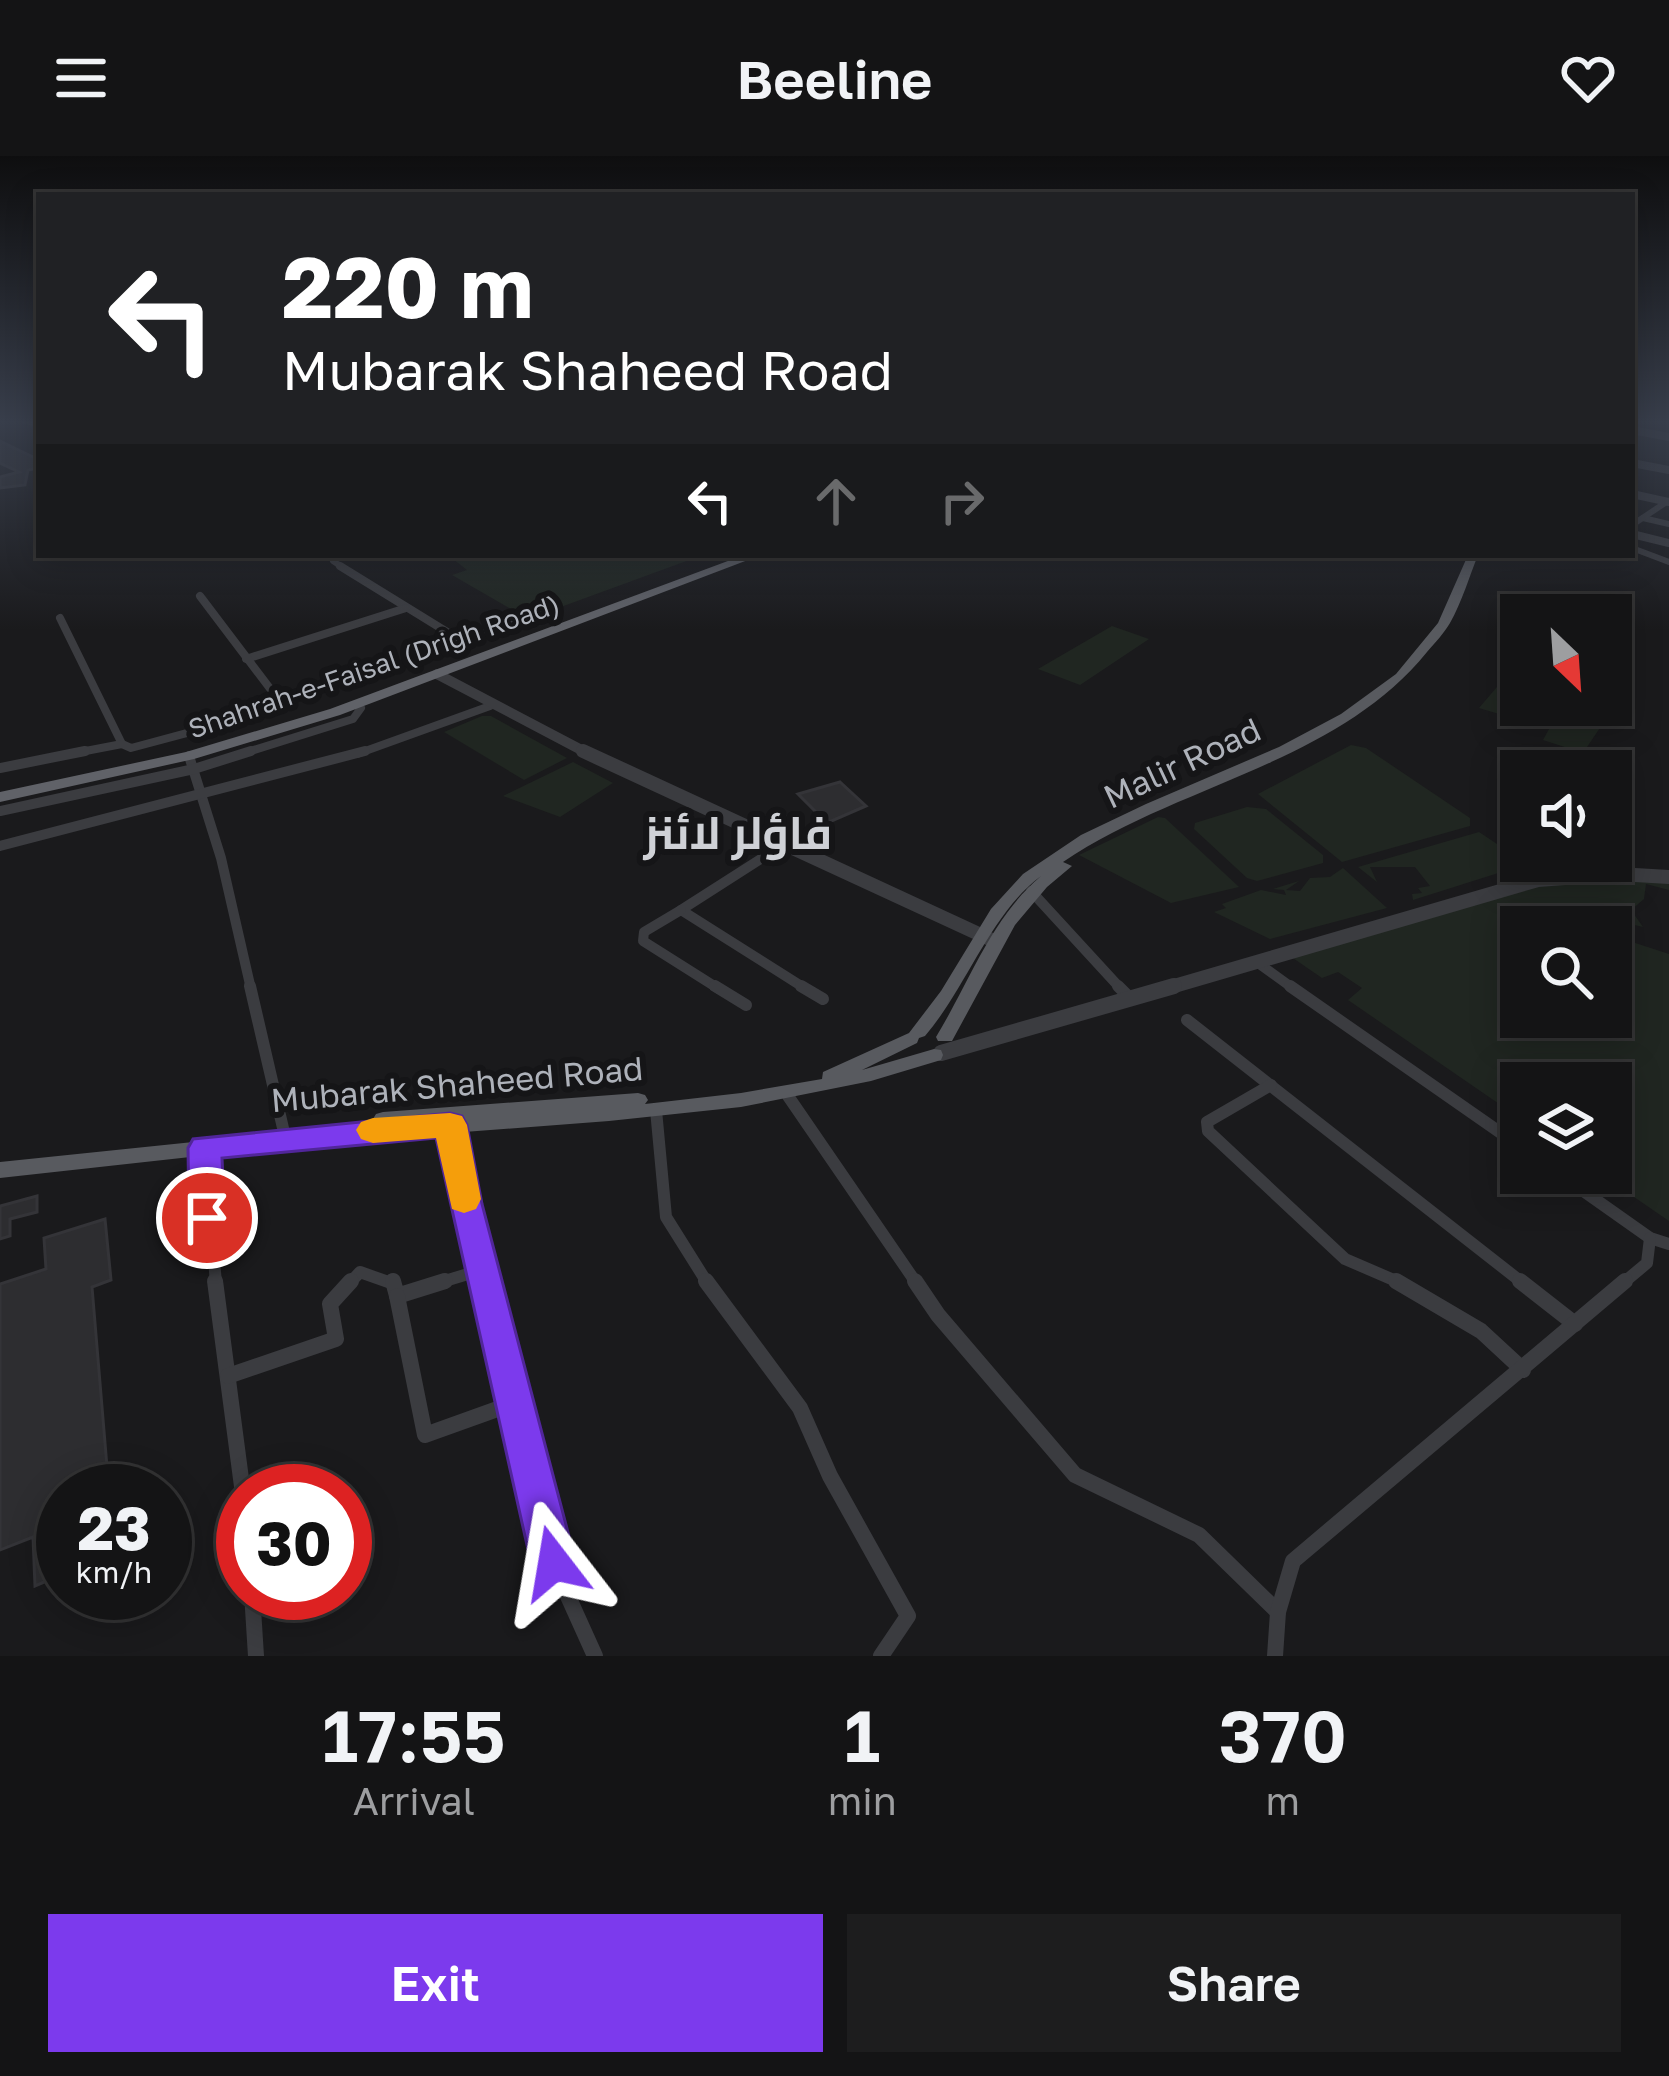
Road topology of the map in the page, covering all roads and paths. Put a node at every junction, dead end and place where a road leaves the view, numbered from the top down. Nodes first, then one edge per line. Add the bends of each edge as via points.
1 (1635, 495) edge
2 (1669, 502) edge
3 (1642, 518) junction
4 (1669, 524) edge
5 (1635, 526) edge
6 (1635, 531) edge
7 (1669, 543) edge
8 (1635, 549) edge
9 (726, 558) edge
10 (747, 558) edge
11 (1472, 558) edge
12 (1484, 558) edge
13 (333, 561) dead end
14 (1669, 562) edge
15 (200, 596) dead end
16 (406, 608) junction
17 (60, 618) dead end
18 (518, 619) dead end
19 (246, 659) junction
20 (437, 674) junction
21 (490, 706) junction
22 (361, 708) dead end
23 (122, 745) junction
24 (192, 762) junction
25 (0, 768) edge
26 (0, 787) edge
27 (0, 796) edge
28 (202, 797) junction
29 (0, 811) edge
30 (784, 844) junction
31 (0, 846) edge
32 (1669, 877) edge
33 (1031, 891) junction
34 (682, 910) junction
35 (987, 939) junction
36 (1258, 963) junction
37 (1130, 998) junction
38 (823, 999) dead end
39 (746, 1005) dead end
40 (1187, 1020) dead end
41 (914, 1035) junction
42 (941, 1046) junction
43 (1271, 1085) junction
44 (788, 1096) junction
45 (656, 1110) junction
46 (450, 1125) junction
47 (283, 1128) junction
48 (1500, 1132) edge
49 (205, 1148) junction
50 (0, 1159) edge
51 (0, 1170) edge
52 (1588, 1194) edge
53 (1650, 1238) junction
54 (1669, 1244) edge
55 (481, 1270) junction
56 (397, 1296) junction
57 (1576, 1324) junction
58 (1523, 1370) junction
59 (229, 1376) junction
60 (514, 1403) junction
61 (239, 1464) edge
62 (1278, 1612) junction
63 (254, 1620) edge
64 (256, 1656) edge
65 (595, 1656) edge
66 (881, 1656) edge
67 (1275, 1656) edge

1 - 2 street
2 - 3 street
3 - 4 street
3 - 5 street
6 - 7 street
8 - 14 street
9 - 26 highway, Shahrah-e-Faisal (Drigh Road) via 264,727
10 - 20 highway, Shahrah-e-Faisal (Drigh Road)
11 - 35 main road, Malir Road via 1430,644 1374,703 1055,859 1000,904
12 - 33 main road, Malir Road via 1459,613 1412,680 1382,703 1098,846
13 - 16 street
15 - 19 street
16 - 18 street via 460,640
16 - 19 street
17 - 23 street
19 - 23 street via 284,707
20 - 21 street
20 - 24 highway, Shahrah-e-Faisal (Drigh Road)
21 - 28 street via 352,756
21 - 30 street
22 - 24 street via 353,719
23 - 25 street
24 - 27 highway, Shahrah-e-Faisal (Drigh Road)
24 - 28 street
24 - 29 street
28 - 31 street
28 - 47 street
30 - 34 street
30 - 35 street
32 - 36 street, Mubarak Shaheed Road via 1538,880
33 - 35 main road, Malir Road
33 - 37 street
34 - 38 street
34 - 39 street via 644,932 643,941
35 - 41 main road, Malir Road
35 - 42 main road, Malir Road
36 - 37 street, Mubarak Shaheed Road
36 - 48 street
37 - 42 street, Mubarak Shaheed Road via 981,1043
40 - 43 street
41 - 42 main road via 936,1031
41 - 47 main road, Mubarak Shaheed Road via 842,1074 770,1089
42 - 44 main road, Mubarak Shaheed Road via 873,1077
43 - 57 street
43 - 58 street via 1208,1122 1208,1131 1312,1233 1481,1330
44 - 45 main road, Mubarak Shaheed Road
44 - 62 street via 938,1315 1075,1475 1199,1535
45 - 46 main road, Mubarak Shaheed Road
45 - 66 street via 666,1217 800,1408 908,1616
46 - 49 main road, Mubarak Shaheed Road
46 - 55 street
47 - 50 main road, Mubarak Shaheed Road
49 - 51 main road, Mubarak Shaheed Road
49 - 59 street
52 - 53 street
53 - 54 street
53 - 57 street via 1647,1263
55 - 56 street
55 - 60 street
56 - 59 street via 393,1282 360,1273 330,1304 336,1339
56 - 60 street via 425,1435
57 - 58 street
58 - 62 street via 1293,1561
59 - 61 street
60 - 65 street via 554,1563
62 - 67 street
63 - 64 street

